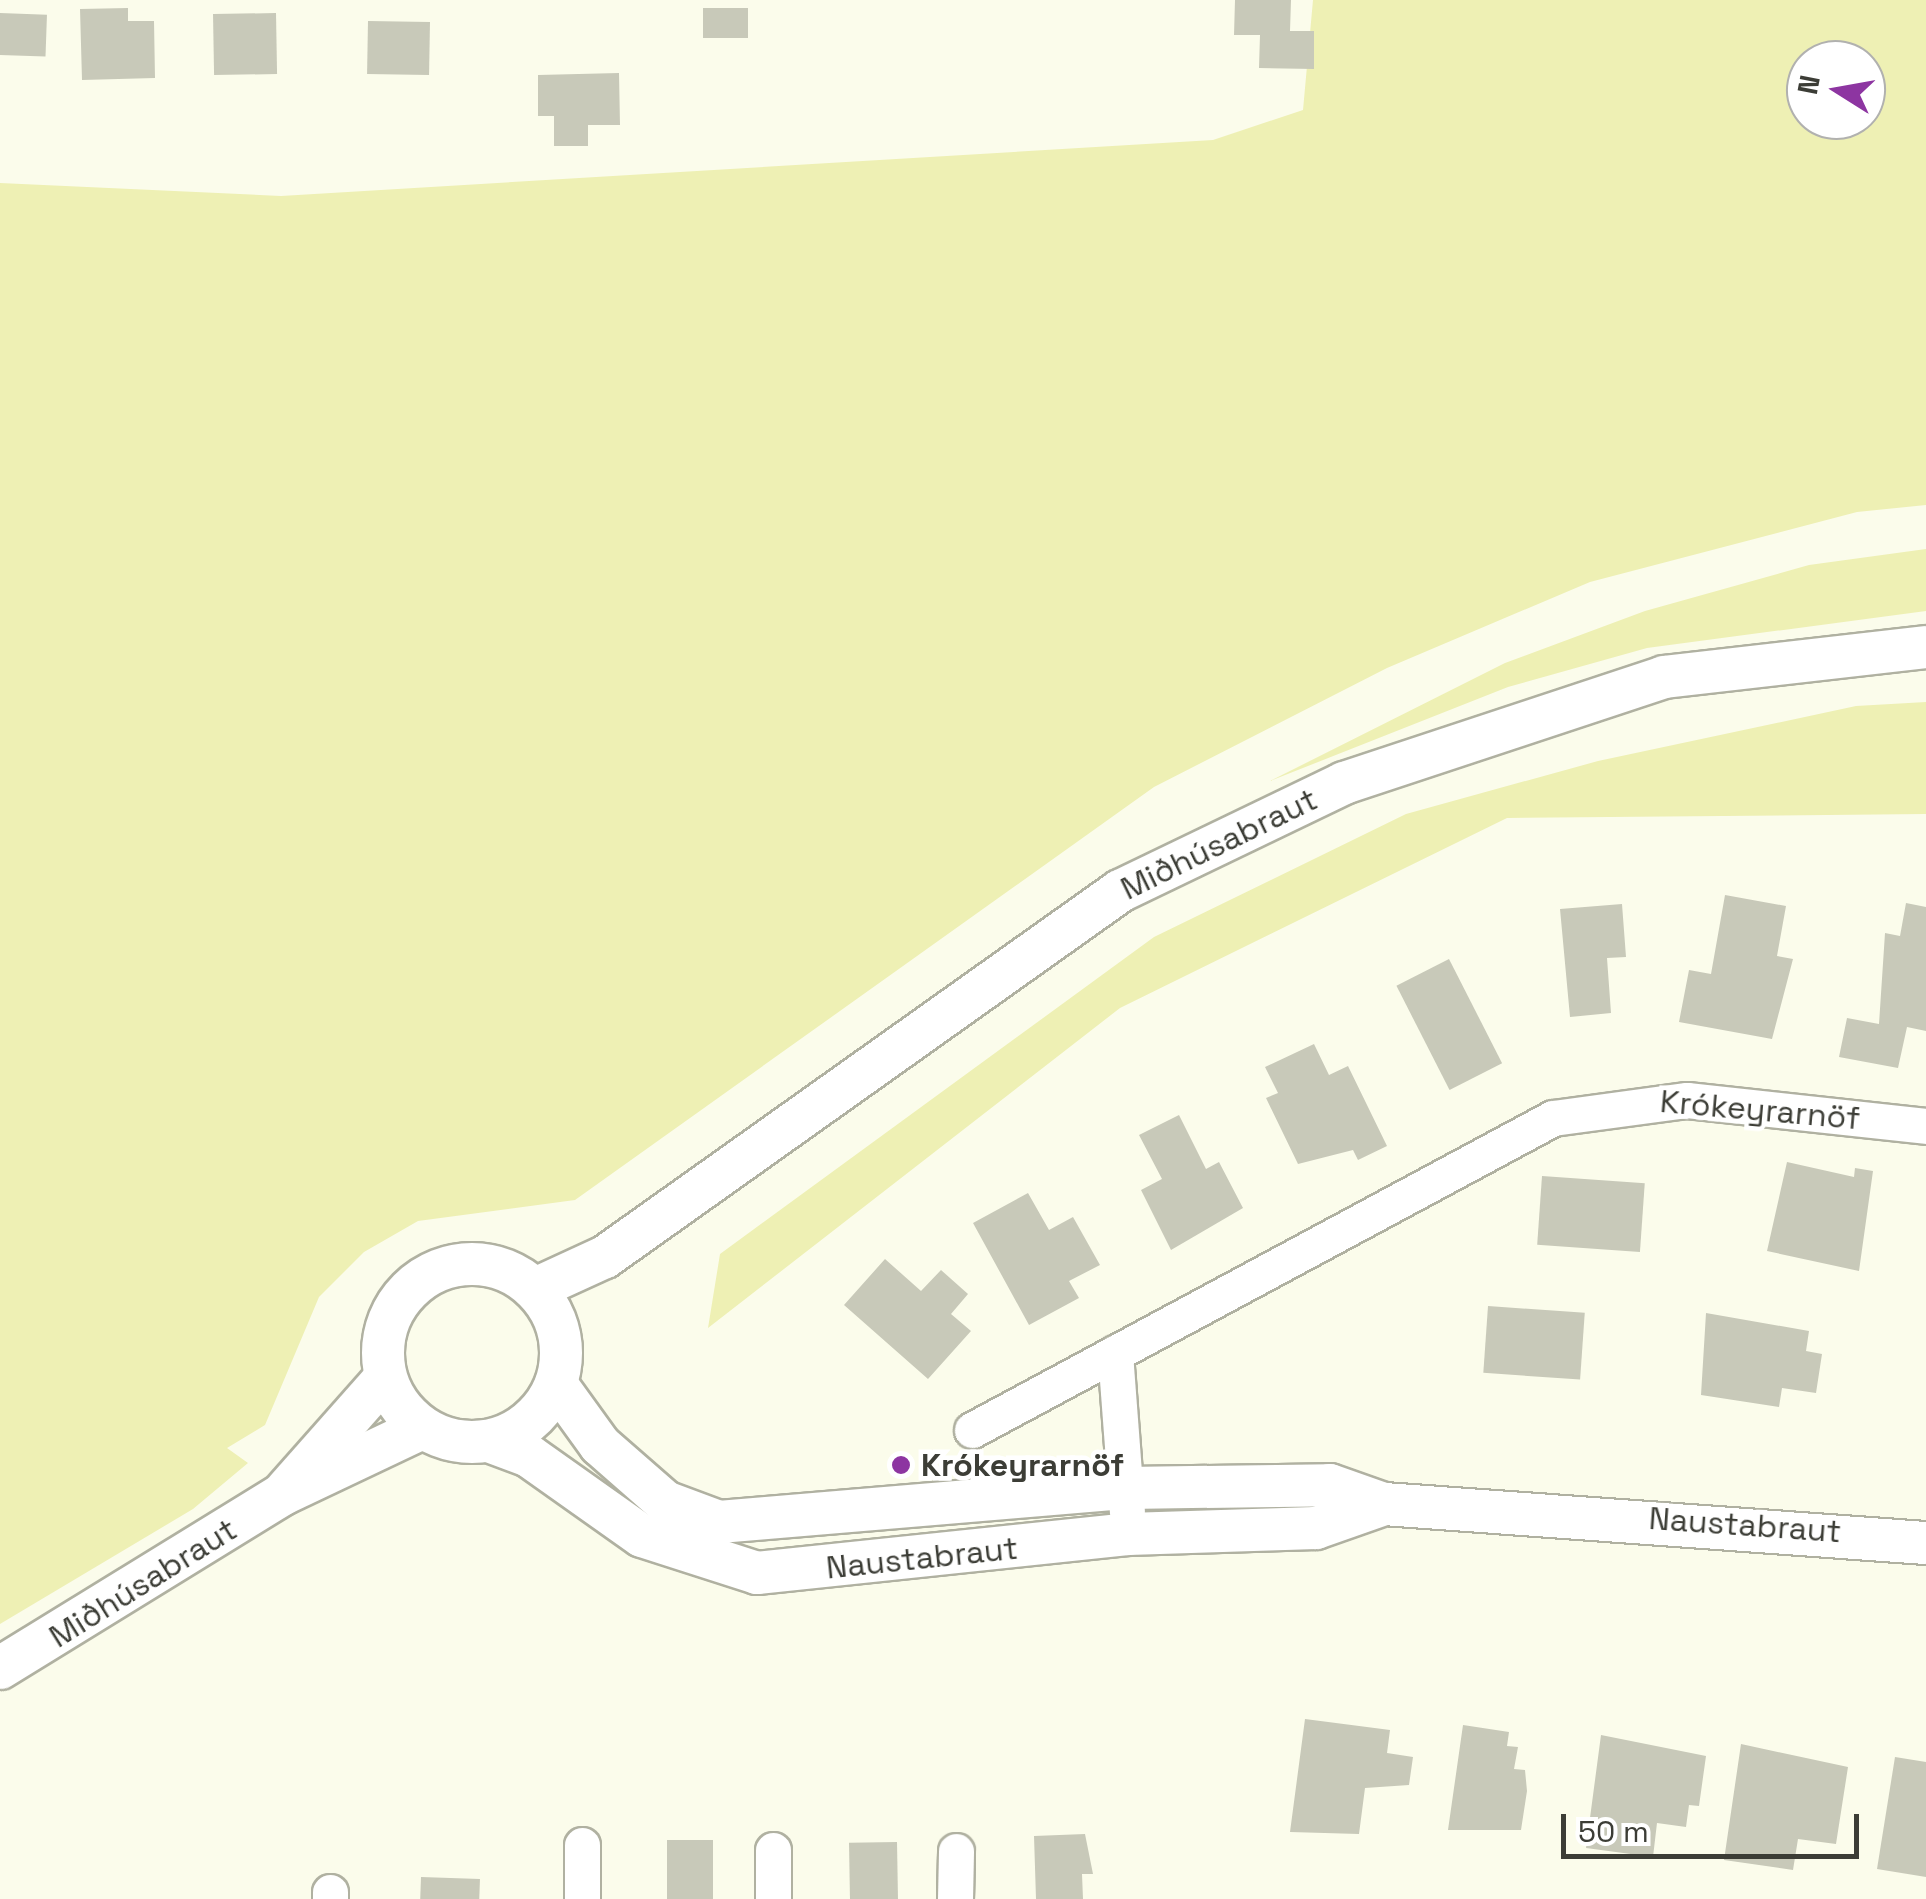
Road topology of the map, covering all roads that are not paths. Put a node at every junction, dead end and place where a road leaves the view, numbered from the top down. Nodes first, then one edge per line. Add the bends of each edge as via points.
1 (1926, 647) edge
2 (1926, 1126) edge
3 (605, 1257) junction
4 (535, 1289) junction
5 (559, 1333) junction
6 (1115, 1354) junction
7 (385, 1378) junction
8 (556, 1384) junction
9 (422, 1428) junction
10 (972, 1430) dead end
11 (489, 1442) junction
12 (1127, 1488) junction
13 (283, 1494) junction
14 (1384, 1504) junction
15 (1128, 1534) junction
16 (1926, 1543) edge
17 (0, 1668) edge
18 (582, 1845) dead end
19 (773, 1850) dead end
20 (956, 1851) dead end
21 (582, 1899) edge
22 (774, 1899) edge
23 (956, 1899) edge

1 - 3 street, Miðhúsabraut via 1664,678 1344,783 1120,890
2 - 6 street, Krókeyrarnöf via 1687,1100 1553,1118
3 - 4 street, Miðhúsabraut
3 - 5 street, Miðhúsabraut
4 - 5 street
4 - 7 street via 482,1264 426,1276 388,1320
5 - 8 street
6 - 10 street, Krókeyrarnöf
6 - 12 street
7 - 9 street
7 - 13 street, Miðhúsabraut
8 - 11 street via 541,1410
8 - 12 street, Naustabraut via 600,1446 666,1502 719,1522
9 - 11 street
9 - 13 street, Miðhúsabraut
11 - 15 street, Naustabraut via 529,1456 642,1536 758,1573
12 - 14 street, Naustabraut via 1330,1485
12 - 15 street
13 - 17 street, Miðhúsabraut
14 - 15 street, Naustabraut via 1316,1528
14 - 16 street, Naustabraut
18 - 21 street
19 - 22 street
20 - 23 street

